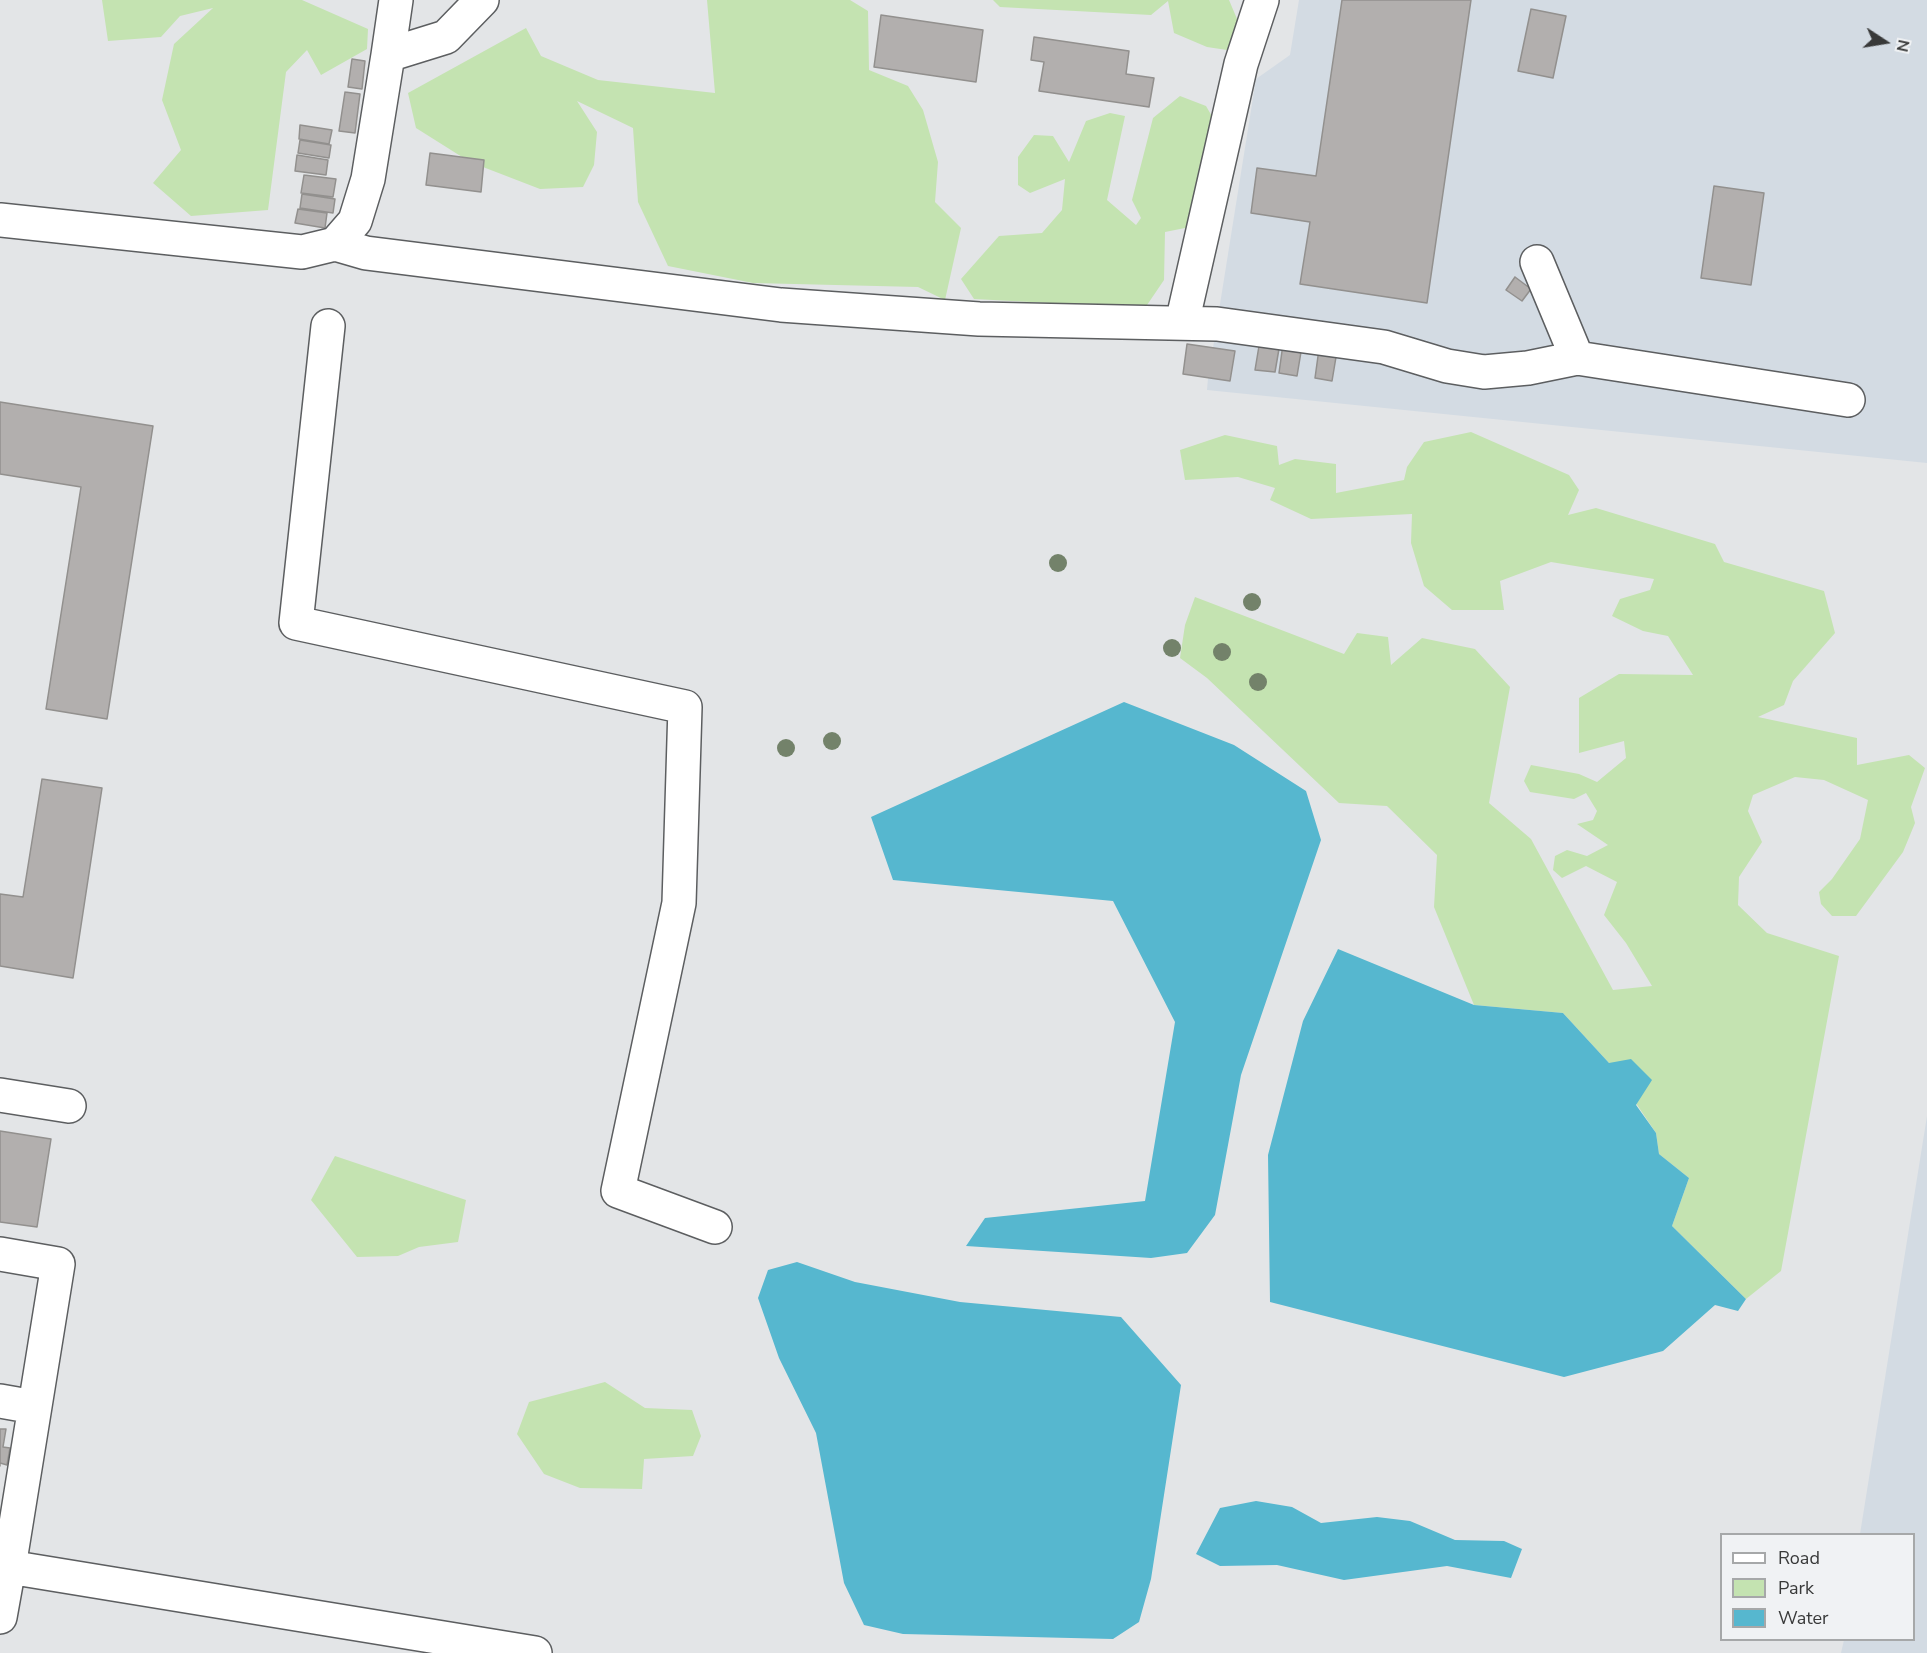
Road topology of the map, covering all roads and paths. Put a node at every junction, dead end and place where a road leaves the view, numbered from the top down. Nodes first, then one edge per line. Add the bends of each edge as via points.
1 (396, 0) edge
2 (482, 0) edge
3 (1262, 0) edge
4 (388, 55) junction
5 (0, 220) edge
6 (334, 244) junction
7 (1537, 262) dead end
8 (1182, 323) junction
9 (328, 326) dead end
10 (1577, 358) junction
11 (1848, 400) dead end
12 (0, 1095) edge
13 (69, 1106) dead end
14 (715, 1227) dead end
15 (0, 1254) edge
16 (0, 1401) edge
17 (34, 1407) junction
18 (4, 1566) edge
19 (0, 1617) edge
20 (535, 1653) edge

1 - 4 lane
2 - 4 lane via 446,37
3 - 8 lane via 1240,64
4 - 6 lane via 368,179 355,221
5 - 6 lane via 302,252
6 - 8 lane via 366,253 781,305 979,319
7 - 10 lane
8 - 10 lane via 1217,324 1384,347 1447,366 1484,372
9 - 14 lane via 296,623 685,707 679,903 618,1191
10 - 11 lane
12 - 13 lane
15 - 17 lane via 58,1264
16 - 17 lane
17 - 18 lane
18 - 19 lane
18 - 20 lane

